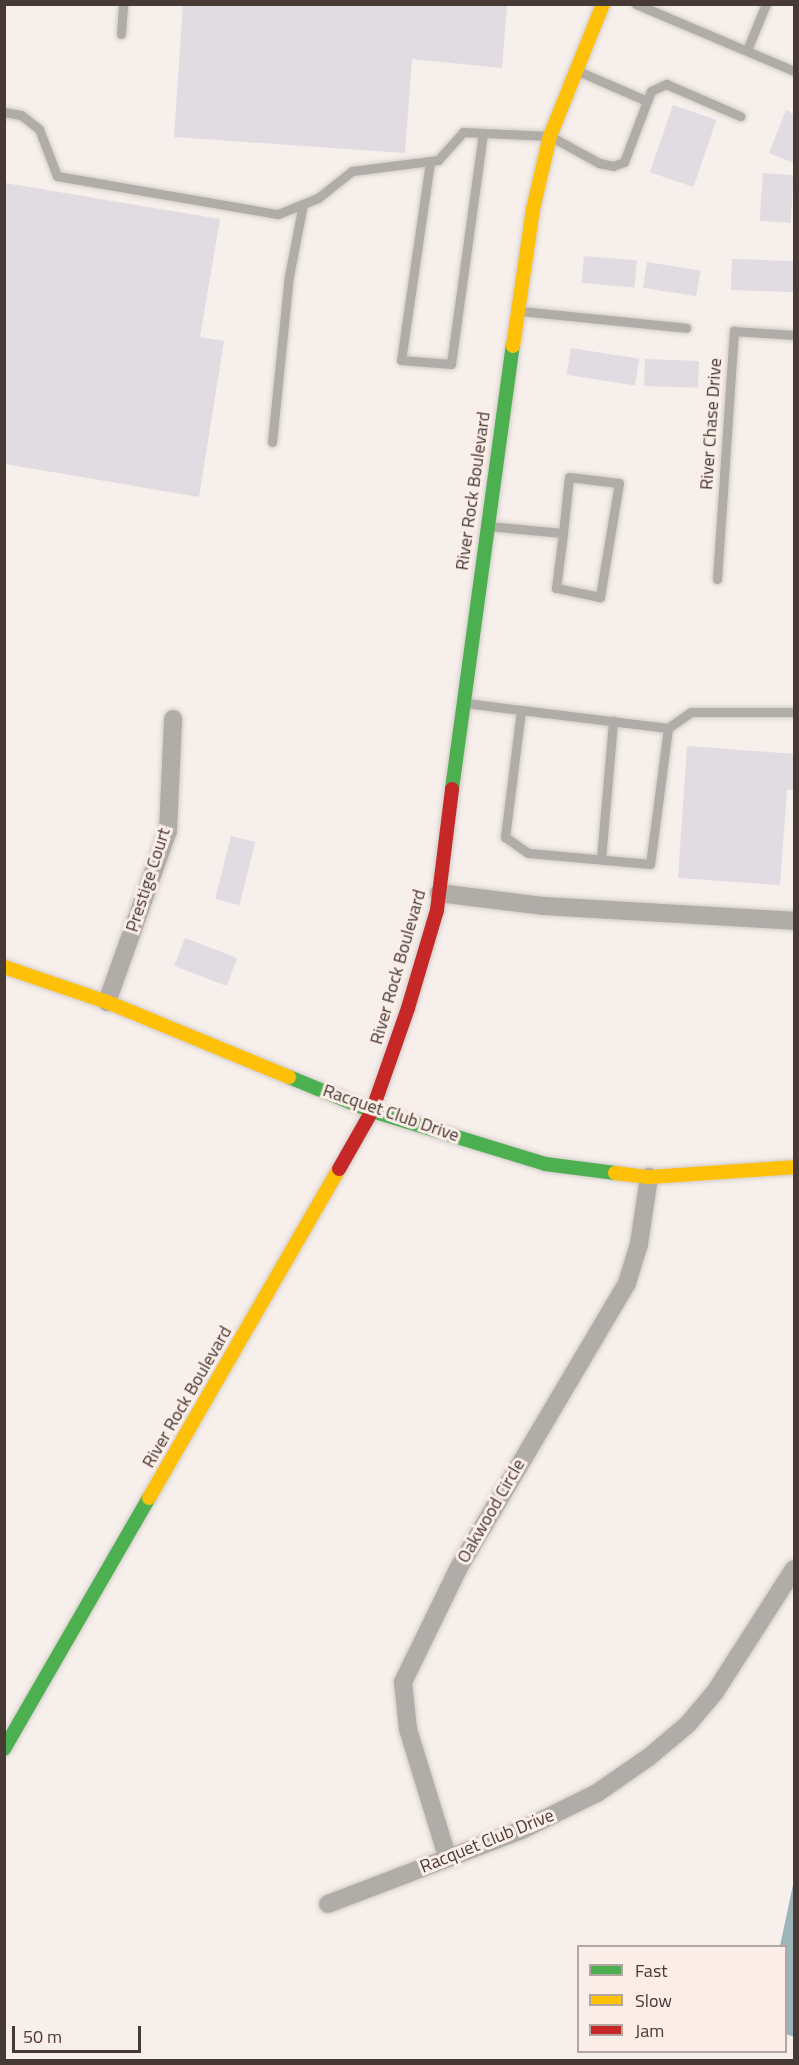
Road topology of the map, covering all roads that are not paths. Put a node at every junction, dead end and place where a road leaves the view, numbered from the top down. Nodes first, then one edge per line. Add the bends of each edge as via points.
1 (123, 4) edge
2 (603, 4) edge
3 (636, 4) edge
4 (766, 4) edge
5 (121, 34) dead end
6 (747, 50) junction
7 (577, 70) junction
8 (795, 71) edge
9 (647, 101) junction
10 (4, 112) edge
11 (740, 116) dead end
12 (483, 133) junction
13 (550, 136) junction
14 (430, 162) junction
15 (303, 204) junction
16 (518, 311) junction
17 (686, 328) dead end
18 (795, 335) edge
19 (272, 442) dead end
20 (486, 525) junction
21 (563, 533) junction
22 (717, 579) dead end
23 (466, 703) junction
24 (521, 710) junction
25 (795, 712) edge
26 (173, 719) dead end
27 (613, 721) junction
28 (668, 728) junction
29 (602, 860) junction
30 (439, 893) junction
31 (795, 921) edge
32 (4, 967) edge
33 (106, 1002) junction
34 (372, 1111) junction
35 (795, 1167) edge
36 (649, 1177) junction
37 (795, 1569) edge
38 (4, 1749) edge
39 (447, 1856) junction
40 (328, 1904) dead end

1 - 5 lane
2 - 7 street, River Rock Boulevard
3 - 6 lane
4 - 6 lane
6 - 8 lane
7 - 9 lane
7 - 13 street, River Rock Boulevard
9 - 11 lane via 651,91 666,84
9 - 13 lane via 624,162 613,166
10 - 15 lane via 21,115 39,129 57,176 278,214
12 - 13 lane
12 - 14 lane via 463,132 438,160
12 - 14 lane via 451,364 401,360
13 - 16 street, River Rock Boulevard via 532,209
14 - 15 lane via 352,171
15 - 19 lane via 289,276
16 - 17 lane
16 - 20 street, River Rock Boulevard
18 - 22 lane, River Chase Drive via 734,331
20 - 21 lane
20 - 23 street, River Rock Boulevard
21 - 21 lane via 569,477 619,483 600,597 556,588
23 - 24 lane
23 - 30 street, River Rock Boulevard
24 - 27 lane
24 - 29 lane via 506,837 528,853
25 - 28 lane via 691,712
26 - 33 street, Prestige Court via 168,831
27 - 28 lane
27 - 29 lane
28 - 29 lane via 650,864
30 - 31 street via 544,906
30 - 34 street, River Rock Boulevard via 408,1008
32 - 33 street, Racquet Club Drive
33 - 34 street, Racquet Club Drive
34 - 36 street, Racquet Club Drive via 545,1164
34 - 38 street, River Rock Boulevard
35 - 36 street, Racquet Club Drive
36 - 39 street, Oakwood Circle via 639,1245 627,1283 469,1549 403,1682 408,1729
37 - 39 street, Racquet Club Drive via 735,1664 677,1735 597,1792 522,1830
39 - 40 street, Racquet Club Drive

